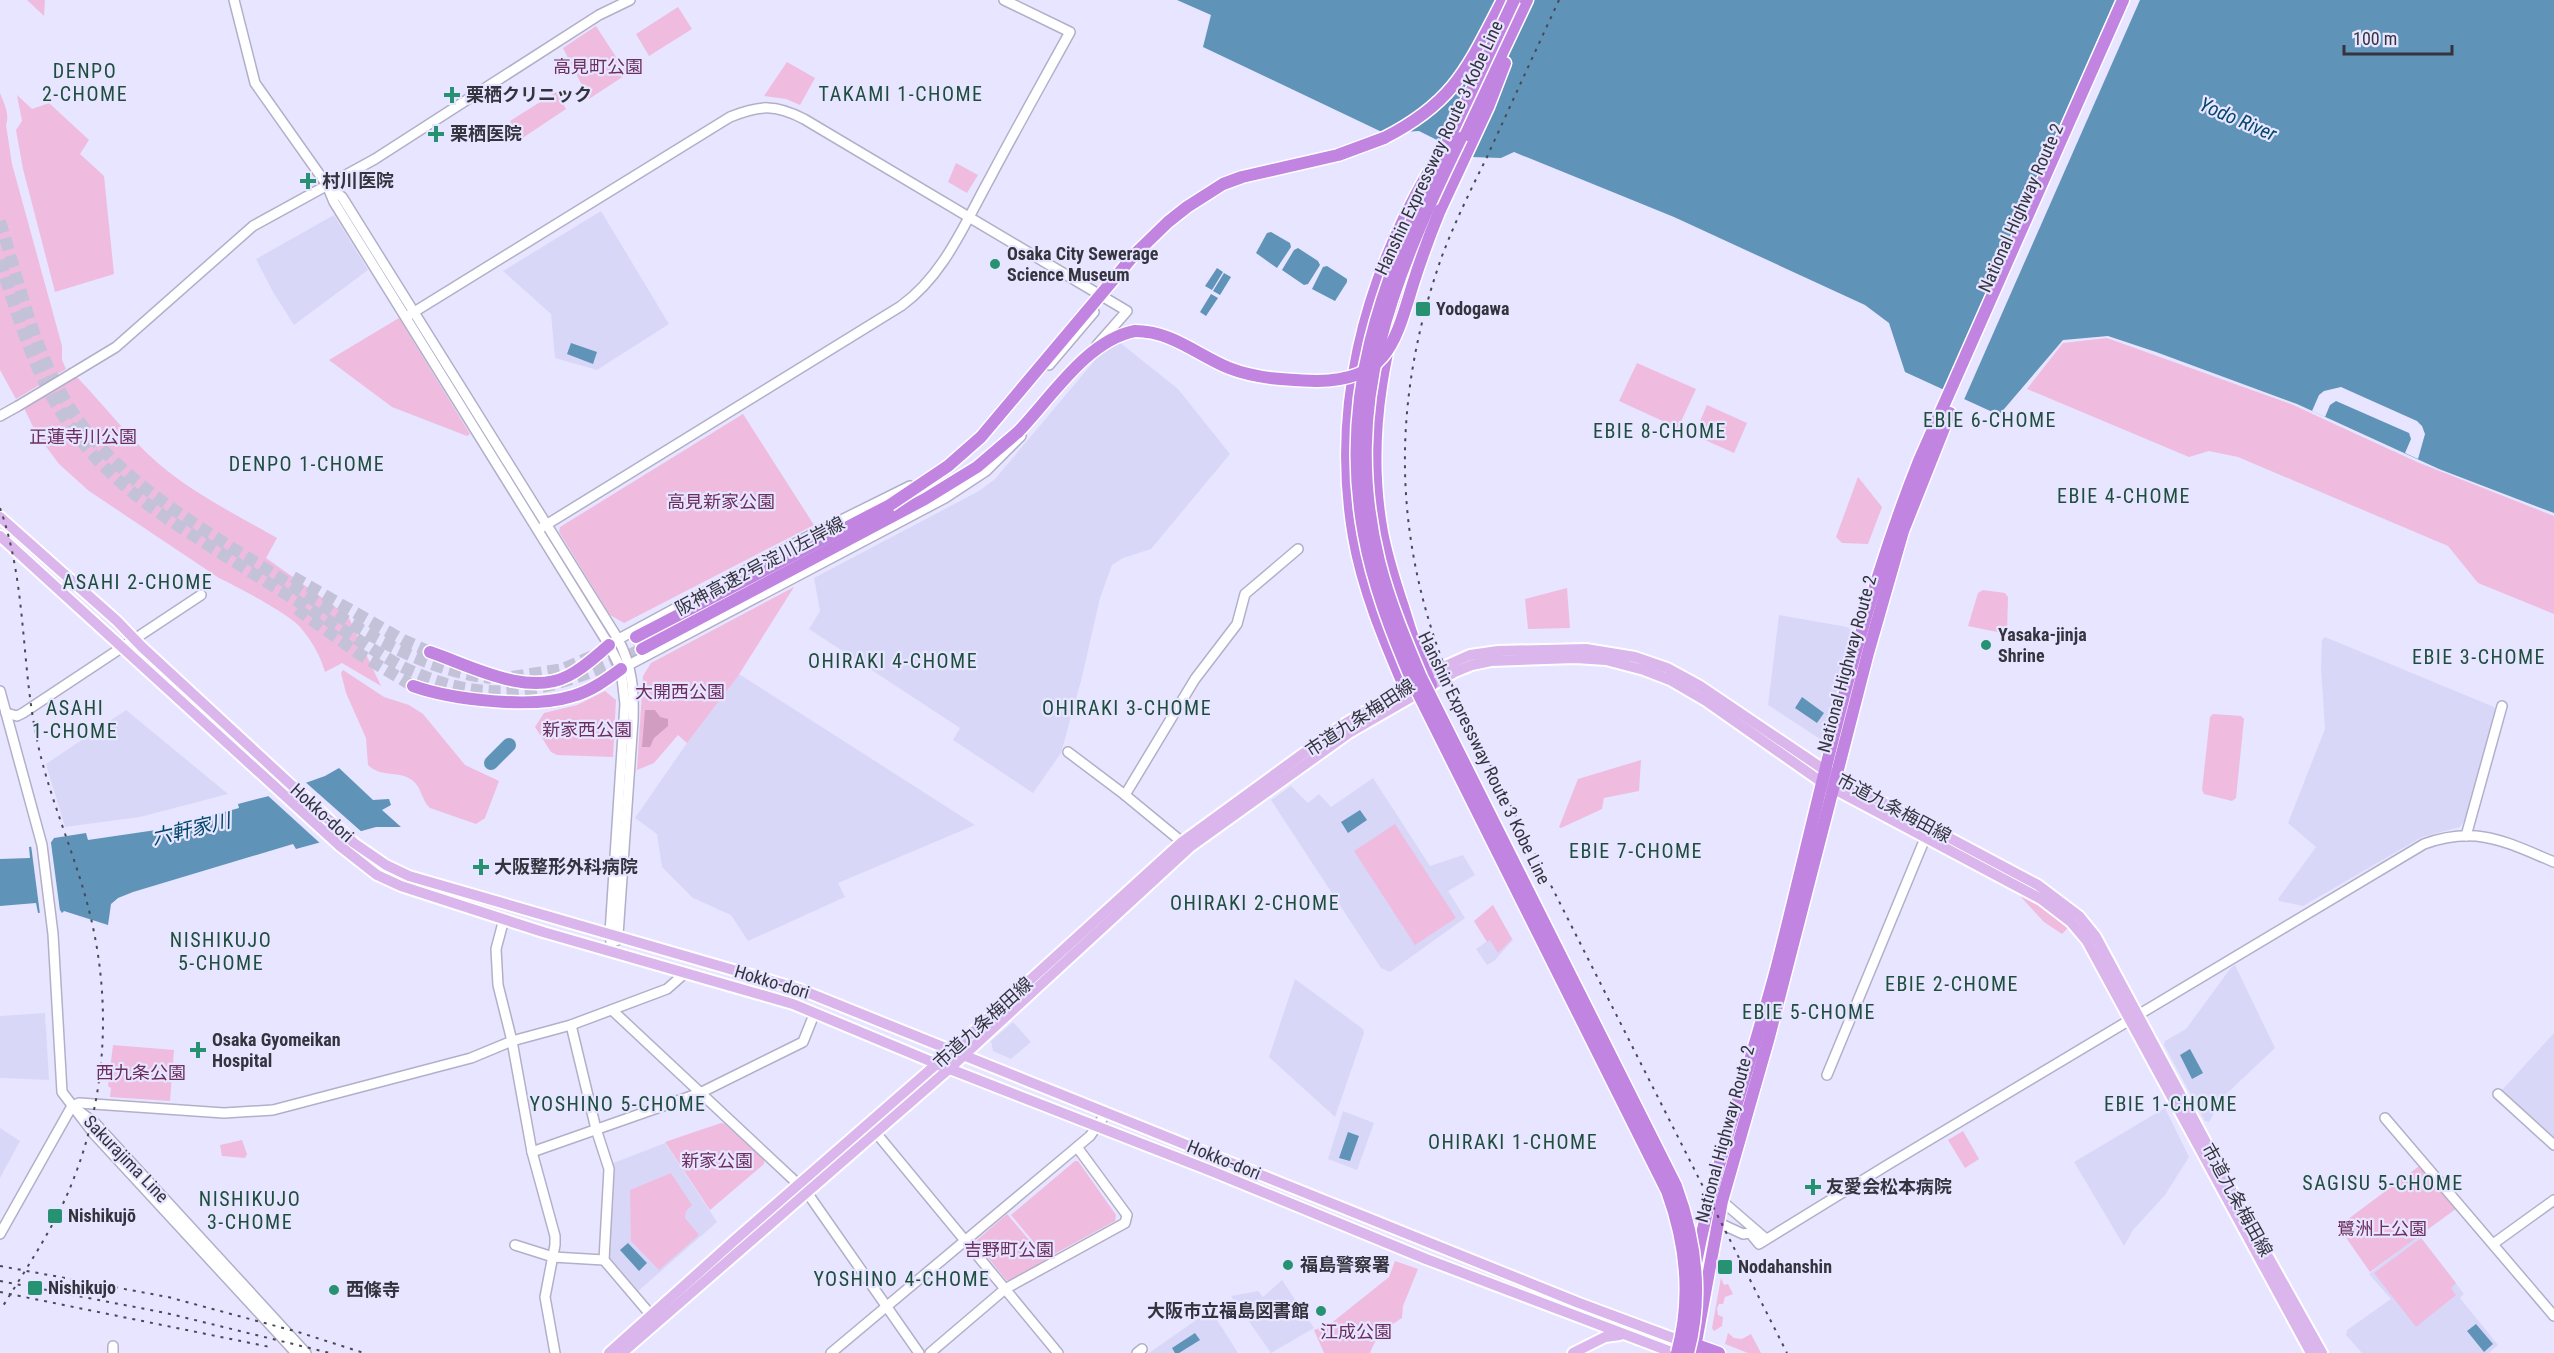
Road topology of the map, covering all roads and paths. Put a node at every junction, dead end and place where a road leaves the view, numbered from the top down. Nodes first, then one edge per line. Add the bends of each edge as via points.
1 (234, 0) edge
2 (630, 0) edge
3 (1004, 0) edge
4 (1503, 0) edge
5 (1514, 0) edge
6 (2123, 0) edge
7 (2132, 0) edge
8 (1525, 5) edge
9 (1457, 134) junction
10 (327, 185) junction
11 (969, 216) junction
12 (1105, 298) junction
13 (410, 315) junction
14 (1947, 411) junction
15 (0, 416) edge
16 (893, 510) junction
17 (0, 517) edge
18 (542, 527) junction
19 (0, 536) edge
20 (1298, 549) dead end
21 (201, 595) dead end
22 (135, 638) junction
23 (613, 642) junction
24 (639, 643) tunnel mouth
25 (121, 648) junction
26 (430, 652) tunnel mouth
27 (625, 666) junction
28 (1429, 680) junction
29 (413, 686) tunnel mouth
30 (1405, 688) junction
31 (0, 691) edge
32 (2502, 706) dead end
33 (6, 713) junction
34 (1068, 752) dead end
35 (1829, 780) junction
36 (1125, 795) junction
37 (1926, 836) junction
38 (2466, 836) junction
39 (1182, 842) junction
40 (2554, 862) edge
41 (504, 919) junction
42 (614, 934) junction
43 (612, 951) junction
44 (684, 974) junction
45 (612, 1010) junction
46 (815, 1012) junction
47 (2134, 1017) junction
48 (571, 1025) junction
49 (512, 1041) junction
50 (951, 1051) junction
51 (964, 1055) junction
52 (937, 1064) junction
53 (950, 1068) junction
54 (1827, 1074) dead end
55 (700, 1092) junction
56 (2498, 1094) dead end
57 (72, 1106) junction
58 (1107, 1112) junction
59 (2385, 1118) dead end
60 (1098, 1126) junction
61 (873, 1128) junction
62 (596, 1129) junction
63 (2554, 1145) edge
64 (1077, 1147) junction
65 (532, 1152) junction
66 (803, 1188) junction
67 (1722, 1200) junction
68 (2554, 1200) edge
69 (1719, 1223) junction
70 (0, 1234) edge
71 (965, 1240) junction
72 (1763, 1241) junction
73 (2493, 1244) junction
74 (515, 1245) dead end
75 (553, 1257) junction
76 (604, 1260) junction
77 (1005, 1290) junction
78 (887, 1306) junction
79 (650, 1314) junction
80 (2554, 1316) edge
81 (1582, 1319) junction
82 (1624, 1335) junction
83 (1578, 1350) edge
84 (1677, 1350) edge
85 (1693, 1350) edge
86 (296, 1353) edge
87 (306, 1353) edge
88 (555, 1353) edge
89 (609, 1353) edge
90 (622, 1353) edge
91 (831, 1353) edge
92 (919, 1353) edge
93 (930, 1353) edge
94 (1058, 1353) edge
95 (1719, 1353) edge
96 (2311, 1353) edge
97 (2322, 1353) edge

1 - 10 street via 255,83
2 - 10 street via 599,15 375,159
3 - 11 street via 1070,32
4 - 16 highway, bridge via 1460,78 1420,117 1384,138 1350,151 1261,171 1223,184 1168,222 1136,254 981,437
5 - 9 highway, Hanshin Expressway Route 3 Kobe Line, bridge
6 - 14 highway, National Highway Route 2
7 - 14 highway, National Highway Route 2
8 - 9 highway, Hanshin Expressway Route 3 Kobe Line
8 - 16 highway, bridge via 1488,107 1429,236 1398,331 1374,366 1336,380 1265,377 1231,369 1159,333 1124,333 1095,350 1000,450 953,483
9 - 28 highway, bridge via 1407,277 1388,345 1381,381 1376,463 1382,533
9 - 30 highway, bridge via 1412,200 1385,259 1352,378 1347,433 1349,499 1363,574
9 - 84 highway, Hanshin Expressway Route 3 Kobe Line, bridge via 1395,260 1368,345 1357,430 1357,480 1364,534 1380,597 1412,681 1667,1191 1679,1226 1685,1264 1685,1312
9 - 85 highway, Hanshin Expressway Route 3 Kobe Line, bridge via 1405,260 1377,349 1365,461 1372,531 1388,593 1425,686 1676,1186 1688,1223 1696,1274
10 - 13 street via 342,196
10 - 15 street, bridge via 247,230 116,347
11 - 12 street
11 - 13 street via 797,116 764,107 730,117
11 - 18 street via 933,277 915,296
12 - 23 street via 994,425 939,469
12 - 27 street via 1127,311 1005,454 970,483
13 - 18 street
14 - 35 highway, National Highway Route 2 via 1903,531
16 - 24 highway, 阪神高速2号淀川左岸線
17 - 22 main road, Hokko-dori
18 - 23 street
19 - 25 main road, Hokko-dori
20 - 36 street via 1242,597 1237,624 1195,679
21 - 22 street
22 - 25 street
22 - 42 main road, Hokko-dori via 354,843 374,857 409,876
23 - 26 highway via 567,677 535,684 511,680
23 - 27 street
25 - 33 street via 17,716
25 - 41 main road, Hokko-dori via 359,862 401,886
27 - 29 highway via 586,691 540,702 469,699
27 - 42 street
28 - 30 main road, 市道九条梅田線
28 - 35 main road, 市道九条梅田線 via 1461,658 1488,652 1575,648 1626,655 1700,686
28 - 51 main road, 市道九条梅田線 via 1190,847
30 - 39 main road, 市道九条梅田線 via 1341,726
31 - 33 street
32 - 38 street
33 - 57 street via 42,844 51,913 61,1086
34 - 36 street
35 - 37 main road, 市道九条梅田線
35 - 47 main road, 市道九条梅田線 via 2038,885 2066,904 2096,937
35 - 67 highway, National Highway Route 2 via 1769,1037
35 - 84 highway, National Highway Route 2 via 1715,1183
36 - 39 street
37 - 47 main road, 市道九条梅田線 via 2041,899 2064,916 2087,941
37 - 54 street
38 - 40 street via 2492,837
38 - 47 street via 2438,840 2414,850
39 - 50 main road, 市道九条梅田線
41 - 43 main road, Hokko-dori
41 - 49 street via 495,968
42 - 43 street
42 - 50 main road, Hokko-dori via 799,988
43 - 44 main road, Hokko-dori
44 - 45 street via 667,989
44 - 46 main road, Hokko-dori
45 - 48 street
45 - 55 street
46 - 52 main road, Hokko-dori
46 - 55 street via 803,1042
47 - 72 street
47 - 96 main road, 市道九条梅田線
47 - 97 main road, 市道九条梅田線
48 - 49 street
48 - 62 street
49 - 57 street via 471,1058 273,1110 224,1113 85,1103
49 - 65 street
50 - 51 main road, Hokko-dori
50 - 52 main road, 市道九条梅田線
51 - 53 main road, 市道九条梅田線
51 - 58 main road, Hokko-dori
52 - 53 main road, Hokko-dori
52 - 61 main road, 市道九条梅田線
53 - 60 main road, Hokko-dori
53 - 61 main road, 市道九条梅田線
55 - 62 street
55 - 66 street
56 - 63 street
57 - 70 street
57 - 86 street, Sakurajima Line
57 - 87 street, Sakurajima Line via 95,1123
58 - 60 street
58 - 84 main road, Hokko-dori via 1579,1303
59 - 73 street
60 - 64 street
60 - 81 main road, Hokko-dori
61 - 66 main road, 市道九条梅田線
61 - 71 street
62 - 65 street
62 - 76 street via 609,1169
64 - 71 street
64 - 77 street via 1128,1218
65 - 75 street via 553,1225
66 - 78 street
66 - 79 main road, 市道九条梅田線
66 - 90 main road, 市道九条梅田線
67 - 69 highway, National Highway Route 2
67 - 72 street
68 - 73 street
69 - 72 street
69 - 85 highway, National Highway Route 2
71 - 77 street
71 - 78 street
73 - 80 street
74 - 75 street
75 - 76 street
75 - 88 street via 545,1297
76 - 79 street
77 - 93 street
77 - 94 street
78 - 91 street
78 - 92 street
79 - 89 main road, 市道九条梅田線
81 - 82 main road, Hokko-dori
81 - 83 main road via 1590,1331 1589,1340
82 - 83 main road via 1610,1336
82 - 84 main road, Hokko-dori
84 - 85 highway
85 - 95 highway

